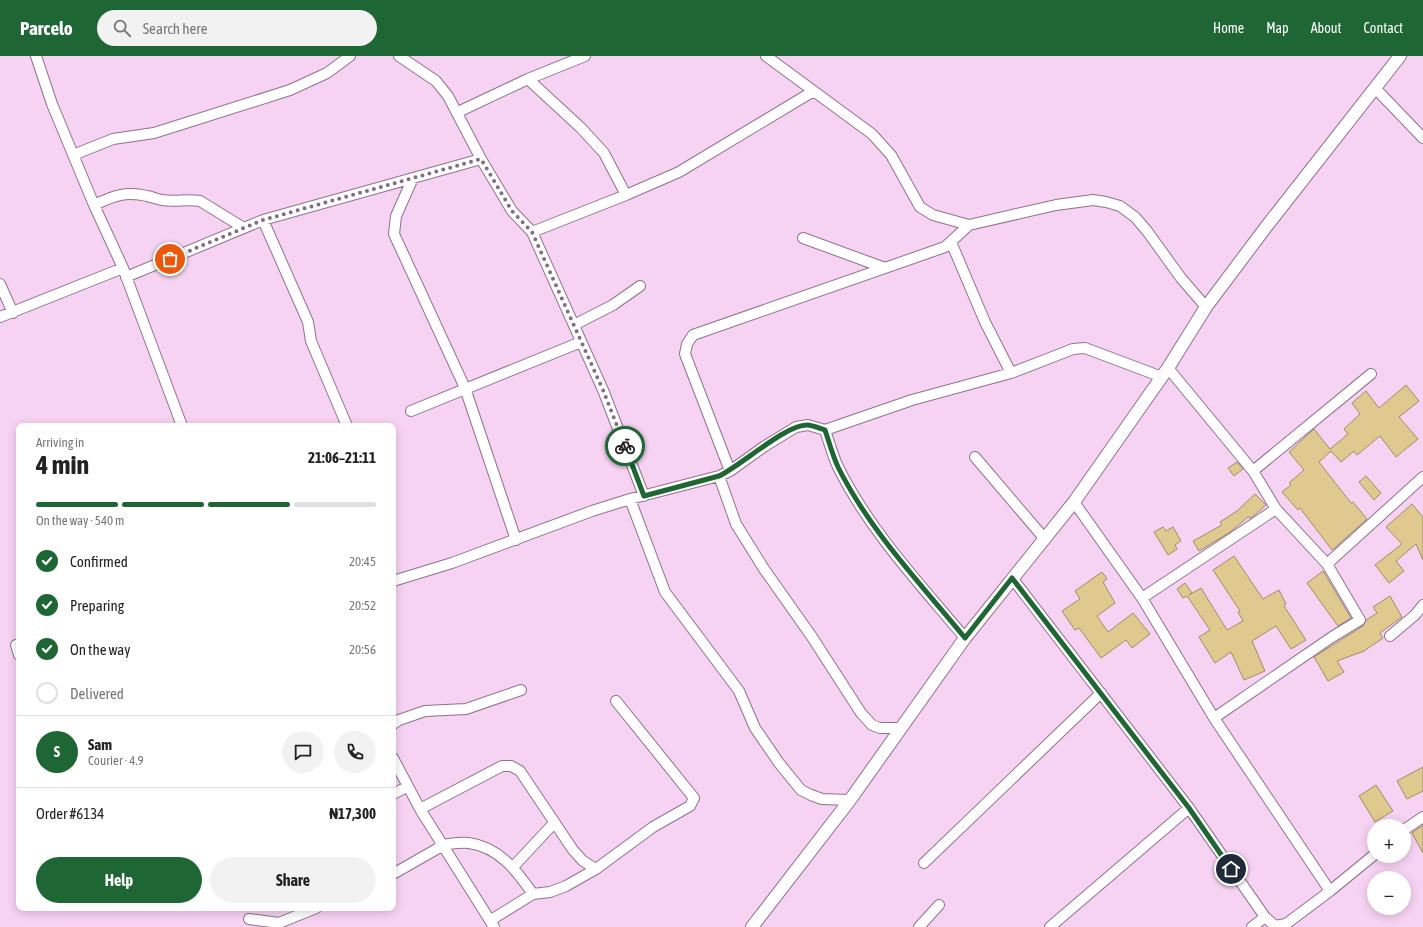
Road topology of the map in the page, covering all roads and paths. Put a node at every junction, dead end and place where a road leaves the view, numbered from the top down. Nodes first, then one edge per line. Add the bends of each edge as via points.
1 (36, 56) edge
2 (350, 56) edge
3 (399, 56) edge
4 (585, 56) edge
5 (766, 56) edge
6 (1400, 56) edge
7 (528, 79) junction
8 (1375, 88) junction
9 (812, 92) junction
10 (458, 112) junction
11 (1423, 138) edge
12 (73, 155) junction
13 (481, 159) junction
14 (413, 178) junction
15 (626, 195) junction
16 (94, 205) junction
17 (263, 220) junction
18 (969, 224) junction
19 (244, 228) junction
20 (532, 232) junction
21 (804, 238) dead end
22 (951, 242) junction
23 (885, 268) junction
24 (124, 273) junction
25 (0, 284) edge
26 (640, 286) dead end
27 (1206, 307) junction
28 (12, 313) junction
29 (0, 317) edge
30 (574, 325) junction
31 (581, 342) junction
32 (1011, 373) junction
33 (1165, 373) junction
34 (1371, 374) dead end
35 (465, 388) junction
36 (411, 411) dead end
37 (181, 423) edge
38 (346, 423) edge
39 (825, 430) junction
40 (975, 457) dead end
41 (730, 471) junction
42 (1253, 471) junction
43 (719, 476) junction
44 (1423, 477) edge
45 (644, 496) junction
46 (630, 499) junction
47 (1074, 502) junction
48 (1276, 509) junction
49 (1044, 538) junction
50 (516, 540) junction
51 (1328, 564) junction
52 (1012, 578) junction
53 (396, 580) edge
54 (1142, 598) junction
55 (1423, 605) edge
56 (1390, 636) dead end
57 (965, 638) junction
58 (521, 690) dead end
59 (1101, 693) junction
60 (616, 701) dead end
61 (1214, 718) junction
62 (396, 722) edge
63 (901, 728) junction
64 (396, 764) edge
65 (407, 787) junction
66 (396, 792) edge
67 (850, 800) junction
68 (1189, 808) junction
69 (420, 809) junction
70 (1423, 817) edge
71 (554, 823) junction
72 (1411, 825) edge
73 (442, 846) junction
74 (1367, 861) edge
75 (924, 862) dead end
76 (512, 867) junction
77 (596, 869) junction
78 (396, 872) edge
79 (1330, 892) junction
80 (533, 894) junction
81 (939, 905) dead end
82 (309, 911) edge
83 (1265, 917) junction
84 (249, 919) dead end
85 (492, 924) edge
86 (752, 927) edge
87 (919, 927) edge
88 (1050, 927) edge
89 (1252, 927) edge

1 - 12 street
2 - 12 street via 327,73 290,90 154,133 113,139
3 - 10 street via 436,82
4 - 7 street
5 - 9 street
6 - 8 street
7 - 10 street
7 - 15 street via 604,153
8 - 11 street
8 - 27 street
9 - 15 street via 679,172
9 - 18 street via 872,134 891,155 920,207 933,215
10 - 13 street
12 - 16 street
13 - 14 street
13 - 20 street via 512,211
14 - 17 street
14 - 35 street via 396,216 394,234
15 - 20 street
16 - 19 street via 126,193 163,200 194,200 200,201
16 - 24 street
17 - 19 street
17 - 38 street via 308,322 311,341
18 - 22 street
18 - 27 street via 1085,201 1120,206 1135,217 1147,231 1176,272
19 - 24 street
20 - 30 street
21 - 23 street
22 - 23 street via 944,247
22 - 32 street via 985,322
23 - 41 street via 693,335 687,344 685,354
24 - 28 street
24 - 37 street
25 - 28 street
26 - 30 street via 613,305
27 - 33 street
28 - 29 street
30 - 31 street
31 - 35 street
31 - 45 street via 603,390
32 - 33 street via 1062,352 1085,348
32 - 39 street via 912,400
33 - 42 street
33 - 47 street
34 - 42 street
35 - 36 street
35 - 50 street
39 - 41 street via 808,425 796,427
39 - 57 street via 838,466 865,514
40 - 49 street
41 - 43 street
42 - 48 street
43 - 45 street
43 - 63 street via 736,524 861,713 872,725 880,728
44 - 51 street
45 - 46 street
46 - 50 street
46 - 67 street via 665,592 739,691 755,728 779,763 802,790 811,795 822,799
47 - 49 street
47 - 54 street
48 - 51 street
48 - 54 street
49 - 52 street
50 - 53 street
51 - 61 street via 1360,620 1332,636
52 - 57 street
52 - 59 street
54 - 61 street
55 - 56 street
57 - 63 street
58 - 62 street via 466,709 425,711
59 - 68 street
59 - 75 street
60 - 77 street via 694,798 690,806 653,827
61 - 79 street
63 - 67 street
64 - 65 street
65 - 66 street
65 - 69 street
67 - 86 street
68 - 83 street
68 - 88 street
69 - 71 street via 502,766 511,766 520,771
69 - 73 street
70 - 72 street
71 - 76 street
71 - 77 street via 578,856
73 - 76 street via 469,843 497,853
73 - 78 street
73 - 85 street
74 - 79 street
76 - 80 street
77 - 80 street via 566,886 550,892
79 - 83 street via 1286,924 1275,926
80 - 85 street
81 - 87 street
82 - 84 street via 279,923
83 - 89 street

